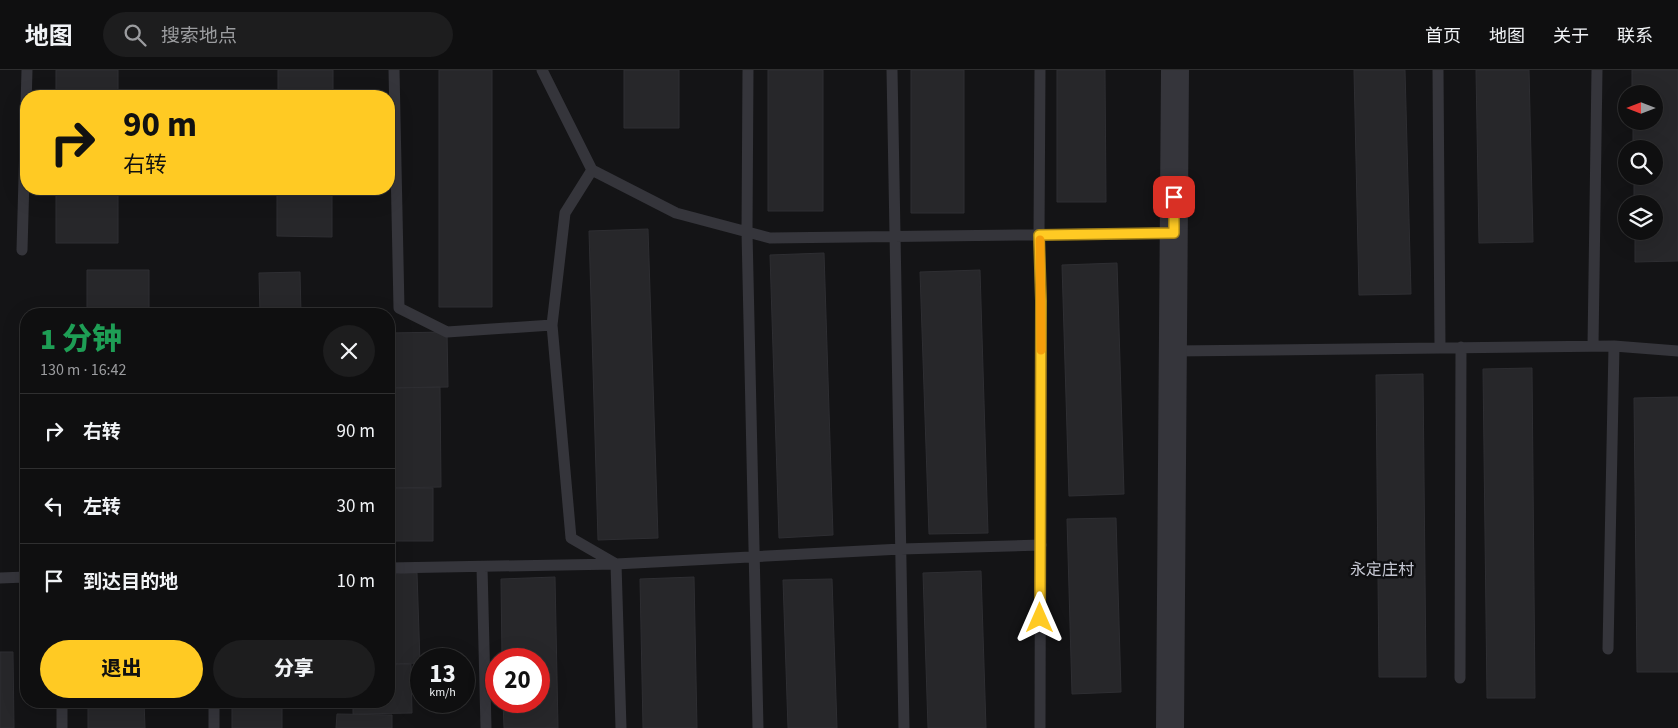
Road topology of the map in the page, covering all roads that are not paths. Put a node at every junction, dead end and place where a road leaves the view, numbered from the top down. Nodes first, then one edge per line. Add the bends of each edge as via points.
1 (27, 70) edge
2 (394, 70) edge
3 (542, 70) edge
4 (748, 70) edge
5 (892, 70) edge
6 (1040, 70) edge
7 (1175, 70) edge
8 (1438, 70) edge
9 (1597, 70) edge
10 (26, 90) edge
11 (394, 90) edge
12 (395, 118) edge
13 (592, 170) junction
14 (24, 195) edge
15 (747, 232) junction
16 (1174, 233) junction
17 (1039, 235) junction
18 (894, 236) junction
19 (22, 250) dead end
20 (552, 325) junction
21 (1593, 346) junction
22 (1614, 346) junction
23 (1461, 347) junction
24 (1440, 348) junction
25 (1173, 351) junction
26 (1678, 351) edge
27 (1041, 545) junction
28 (900, 549) junction
29 (754, 557) junction
30 (616, 564) junction
31 (482, 566) junction
32 (395, 568) edge
33 (20, 577) edge
34 (0, 578) edge
35 (1608, 649) dead end
36 (1460, 678) dead end
37 (62, 708) edge
38 (214, 708) edge
39 (1040, 727) edge
40 (62, 728) edge
41 (214, 728) edge
42 (486, 728) edge
43 (621, 728) edge
44 (758, 728) edge
45 (904, 728) edge
46 (1170, 728) edge

1 - 10 lane
2 - 11 lane
3 - 13 lane
4 - 15 lane
5 - 18 lane
6 - 17 lane
7 - 16 street
8 - 24 lane
9 - 21 lane
12 - 20 lane via 399,308 447,332
13 - 15 lane via 676,213
13 - 20 lane via 565,213
14 - 19 lane
15 - 18 lane via 770,238
15 - 29 lane
16 - 17 lane
16 - 25 street
17 - 18 lane
17 - 27 lane
18 - 28 lane
20 - 30 lane via 571,538
21 - 22 lane
21 - 23 lane
22 - 26 lane
22 - 35 lane
23 - 24 lane
23 - 36 lane
24 - 25 lane
25 - 46 street
27 - 28 lane
27 - 39 lane
28 - 29 lane
28 - 45 lane
29 - 30 lane
29 - 44 lane
30 - 31 lane
30 - 43 lane
31 - 32 lane
31 - 42 lane
33 - 34 lane
37 - 40 lane
38 - 41 lane

